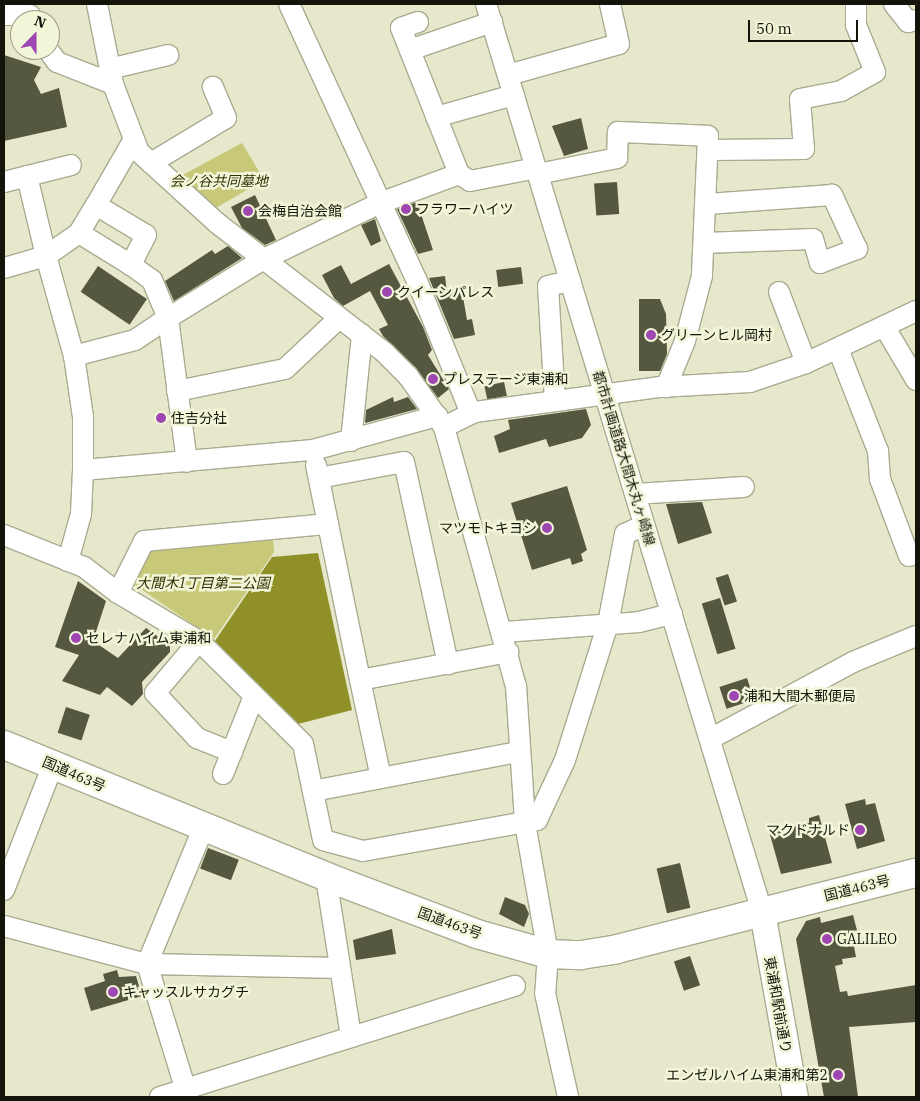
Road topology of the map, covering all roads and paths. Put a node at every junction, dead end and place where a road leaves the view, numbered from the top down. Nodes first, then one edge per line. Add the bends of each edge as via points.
1 (97, 4) edge
2 (289, 4) edge
3 (610, 4) edge
4 (856, 4) edge
5 (894, 4) edge
6 (489, 13) edge
7 (916, 20) edge
8 (418, 22) dead end
9 (410, 50) junction
10 (168, 55) dead end
11 (55, 60) edge
12 (508, 75) junction
13 (111, 77) junction
14 (213, 87) dead end
15 (514, 95) junction
16 (436, 116) junction
17 (134, 141) junction
18 (710, 150) junction
19 (151, 163) junction
20 (71, 165) dead end
21 (537, 171) junction
22 (459, 174) junction
23 (27, 176) junction
24 (4, 182) edge
25 (380, 203) junction
26 (707, 204) junction
27 (96, 205) junction
28 (79, 233) junction
29 (704, 243) junction
30 (46, 256) junction
31 (262, 260) junction
32 (131, 265) junction
33 (4, 268) edge
34 (570, 281) junction
35 (779, 292) dead end
36 (916, 311) edge
37 (168, 318) junction
38 (338, 319) junction
39 (884, 326) junction
40 (362, 335) junction
41 (838, 349) junction
42 (74, 356) junction
43 (806, 363) junction
44 (916, 380) edge
45 (666, 387) junction
46 (177, 391) junction
47 (606, 396) junction
48 (555, 401) junction
49 (471, 413) junction
50 (441, 421) junction
51 (351, 442) junction
52 (313, 450) junction
53 (187, 462) junction
54 (82, 470) junction
55 (318, 478) junction
56 (744, 487) dead end
57 (635, 494) junction
58 (328, 524) junction
59 (644, 525) junction
60 (4, 535) edge
61 (912, 555) edge
62 (68, 561) junction
63 (118, 593) junction
64 (672, 614) junction
65 (608, 624) junction
66 (504, 632) junction
67 (916, 636) edge
68 (199, 642) junction
69 (508, 652) junction
70 (448, 664) junction
71 (360, 680) junction
72 (254, 696) junction
73 (710, 739) junction
74 (4, 744) edge
75 (232, 752) junction
76 (518, 752) junction
77 (54, 765) junction
78 (223, 774) dead end
79 (381, 778) junction
80 (313, 791) junction
81 (525, 823) junction
82 (203, 829) junction
83 (916, 873) edge
84 (326, 877) junction
85 (4, 890) edge
86 (762, 912) junction
87 (4, 926) edge
88 (548, 954) junction
89 (147, 964) junction
90 (340, 968) junction
91 (514, 986) dead end
92 (351, 1037) junction
93 (187, 1093) edge
94 (160, 1097) edge
95 (565, 1097) edge
96 (795, 1097) edge

1 - 13 street
2 - 25 street
3 - 12 street via 619,44
4 - 18 street via 856,25 875,72 841,91 800,99 804,149
5 - 7 street via 908,22
6 - 9 street
6 - 12 street, 都市計画道路大間木丸ヶ崎線
8 - 9 street via 401,28
9 - 16 street
10 - 13 street
11 - 13 street
12 - 15 street, 都市計画道路大間木丸ヶ崎線
13 - 17 street
14 - 19 street via 226,118
15 - 16 street
15 - 21 street, 都市計画道路大間木丸ヶ崎線
16 - 22 street
17 - 19 street
17 - 27 street
18 - 21 street via 708,136 618,132 617,158
18 - 26 street
19 - 31 street
20 - 23 street
21 - 22 street via 470,181
21 - 34 street, 都市計画道路大間木丸ヶ崎線
22 - 25 street
23 - 24 street
23 - 30 street
25 - 31 street
25 - 49 street
26 - 29 street
26 - 29 street via 832,195 858,249 820,263 813,239
27 - 28 street
27 - 32 street via 146,236
28 - 30 street
28 - 32 street
29 - 45 street via 702,276 685,342
30 - 33 street
30 - 42 street
31 - 37 street
31 - 38 street
32 - 37 street via 152,280
34 - 47 street, 都市計画道路大間木丸ヶ崎線
34 - 48 street via 548,286
35 - 43 street
36 - 39 street
37 - 42 street via 135,340
37 - 46 street
38 - 40 street
38 - 46 street via 285,369
39 - 41 street
39 - 44 street
40 - 50 street via 400,367
40 - 51 street
41 - 43 street
41 - 61 street via 878,451 880,479
42 - 54 street via 83,417
43 - 45 street via 735,385
45 - 47 street
46 - 53 street
47 - 48 street
47 - 57 street, 都市計画道路大間木丸ヶ崎線
48 - 49 street
49 - 50 street
50 - 51 street
50 - 66 street via 479,564
51 - 52 street
52 - 53 street
52 - 55 street
53 - 54 street
54 - 62 street via 81,514
55 - 58 street
55 - 70 street via 404,462
56 - 57 street
57 - 59 street, 都市計画道路大間木丸ヶ崎線
58 - 63 street via 144,541
58 - 71 street
59 - 64 street, 都市計画道路大間木丸ヶ崎線
59 - 65 street via 624,534
60 - 62 street
62 - 63 street
63 - 68 street
64 - 65 street
64 - 73 street, 都市計画道路大間木丸ヶ崎線
65 - 66 street
65 - 81 street via 555,788 537,820
66 - 69 street
67 - 73 street via 852,662
68 - 72 street
68 - 75 street via 155,693 197,738
69 - 70 street
69 - 76 street via 516,686
70 - 71 street
71 - 79 street
72 - 75 street
72 - 80 street via 304,744
73 - 86 street, 都市計画道路大間木丸ヶ崎線
74 - 77 highway, 国道463号
75 - 78 street
76 - 79 street
76 - 81 street
77 - 82 highway, 国道463号
77 - 85 street
79 - 80 street
80 - 81 street via 323,840 357,852
81 - 88 street
82 - 84 highway, 国道463号
82 - 89 street
83 - 86 highway, 国道463号
84 - 88 highway, 国道463号 via 478,934
84 - 90 street
86 - 88 highway, 国道463号 via 617,949 581,955
86 - 96 main road, 東浦和駅前通り
87 - 89 street
88 - 95 street via 545,993
89 - 90 street
89 - 93 street
90 - 92 street
91 - 92 street
92 - 93 street
93 - 94 street

